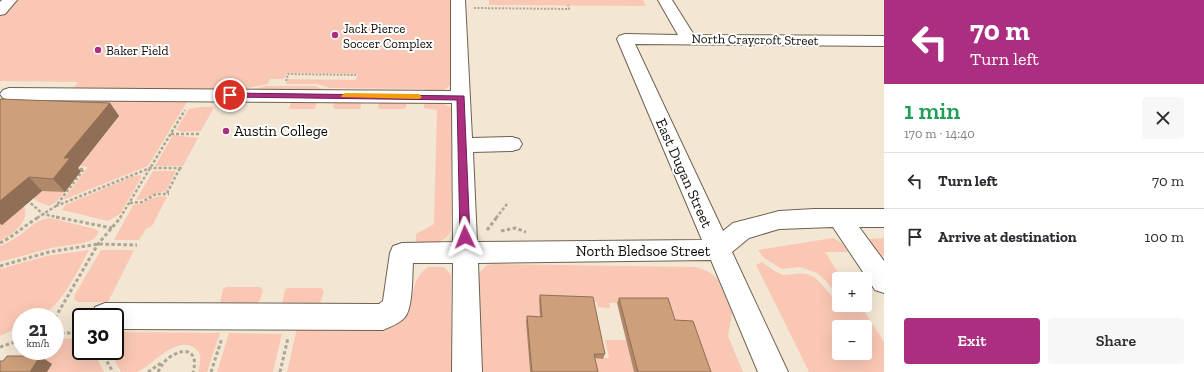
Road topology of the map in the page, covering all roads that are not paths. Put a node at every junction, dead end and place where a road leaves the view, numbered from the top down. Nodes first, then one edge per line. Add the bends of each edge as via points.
1 (10, 0) edge
2 (665, 0) edge
3 (466, 1) edge
4 (0, 11) edge
5 (625, 39) joint
6 (689, 39) junction
7 (884, 41) edge
8 (59, 90) junction
9 (9, 94) dead end
10 (461, 97) junction
11 (38, 113) edge
12 (462, 144) junction
13 (512, 144) dead end
14 (839, 218) junction
15 (884, 218) edge
16 (718, 250) junction
17 (465, 252) junction
18 (884, 282) edge
19 (124, 316) edge
20 (467, 372) edge
21 (773, 372) edge

1 - 4 street
2 - 6 street
3 - 10 street
5 - 6 street, North Craycroft Street
5 - 16 street, East Dugan Street
6 - 7 street, North Craycroft Street
8 - 9 street
8 - 10 street via 193,96
8 - 11 street
10 - 12 street
12 - 13 street
12 - 17 street
14 - 15 street, North Bledsoe Street
14 - 16 street, North Bledsoe Street via 780,220 741,230
14 - 18 street
16 - 17 street, North Bledsoe Street
16 - 21 street, East Dugan Street
17 - 19 street, North Bledsoe Street via 402,253 396,308 384,317
17 - 20 street

